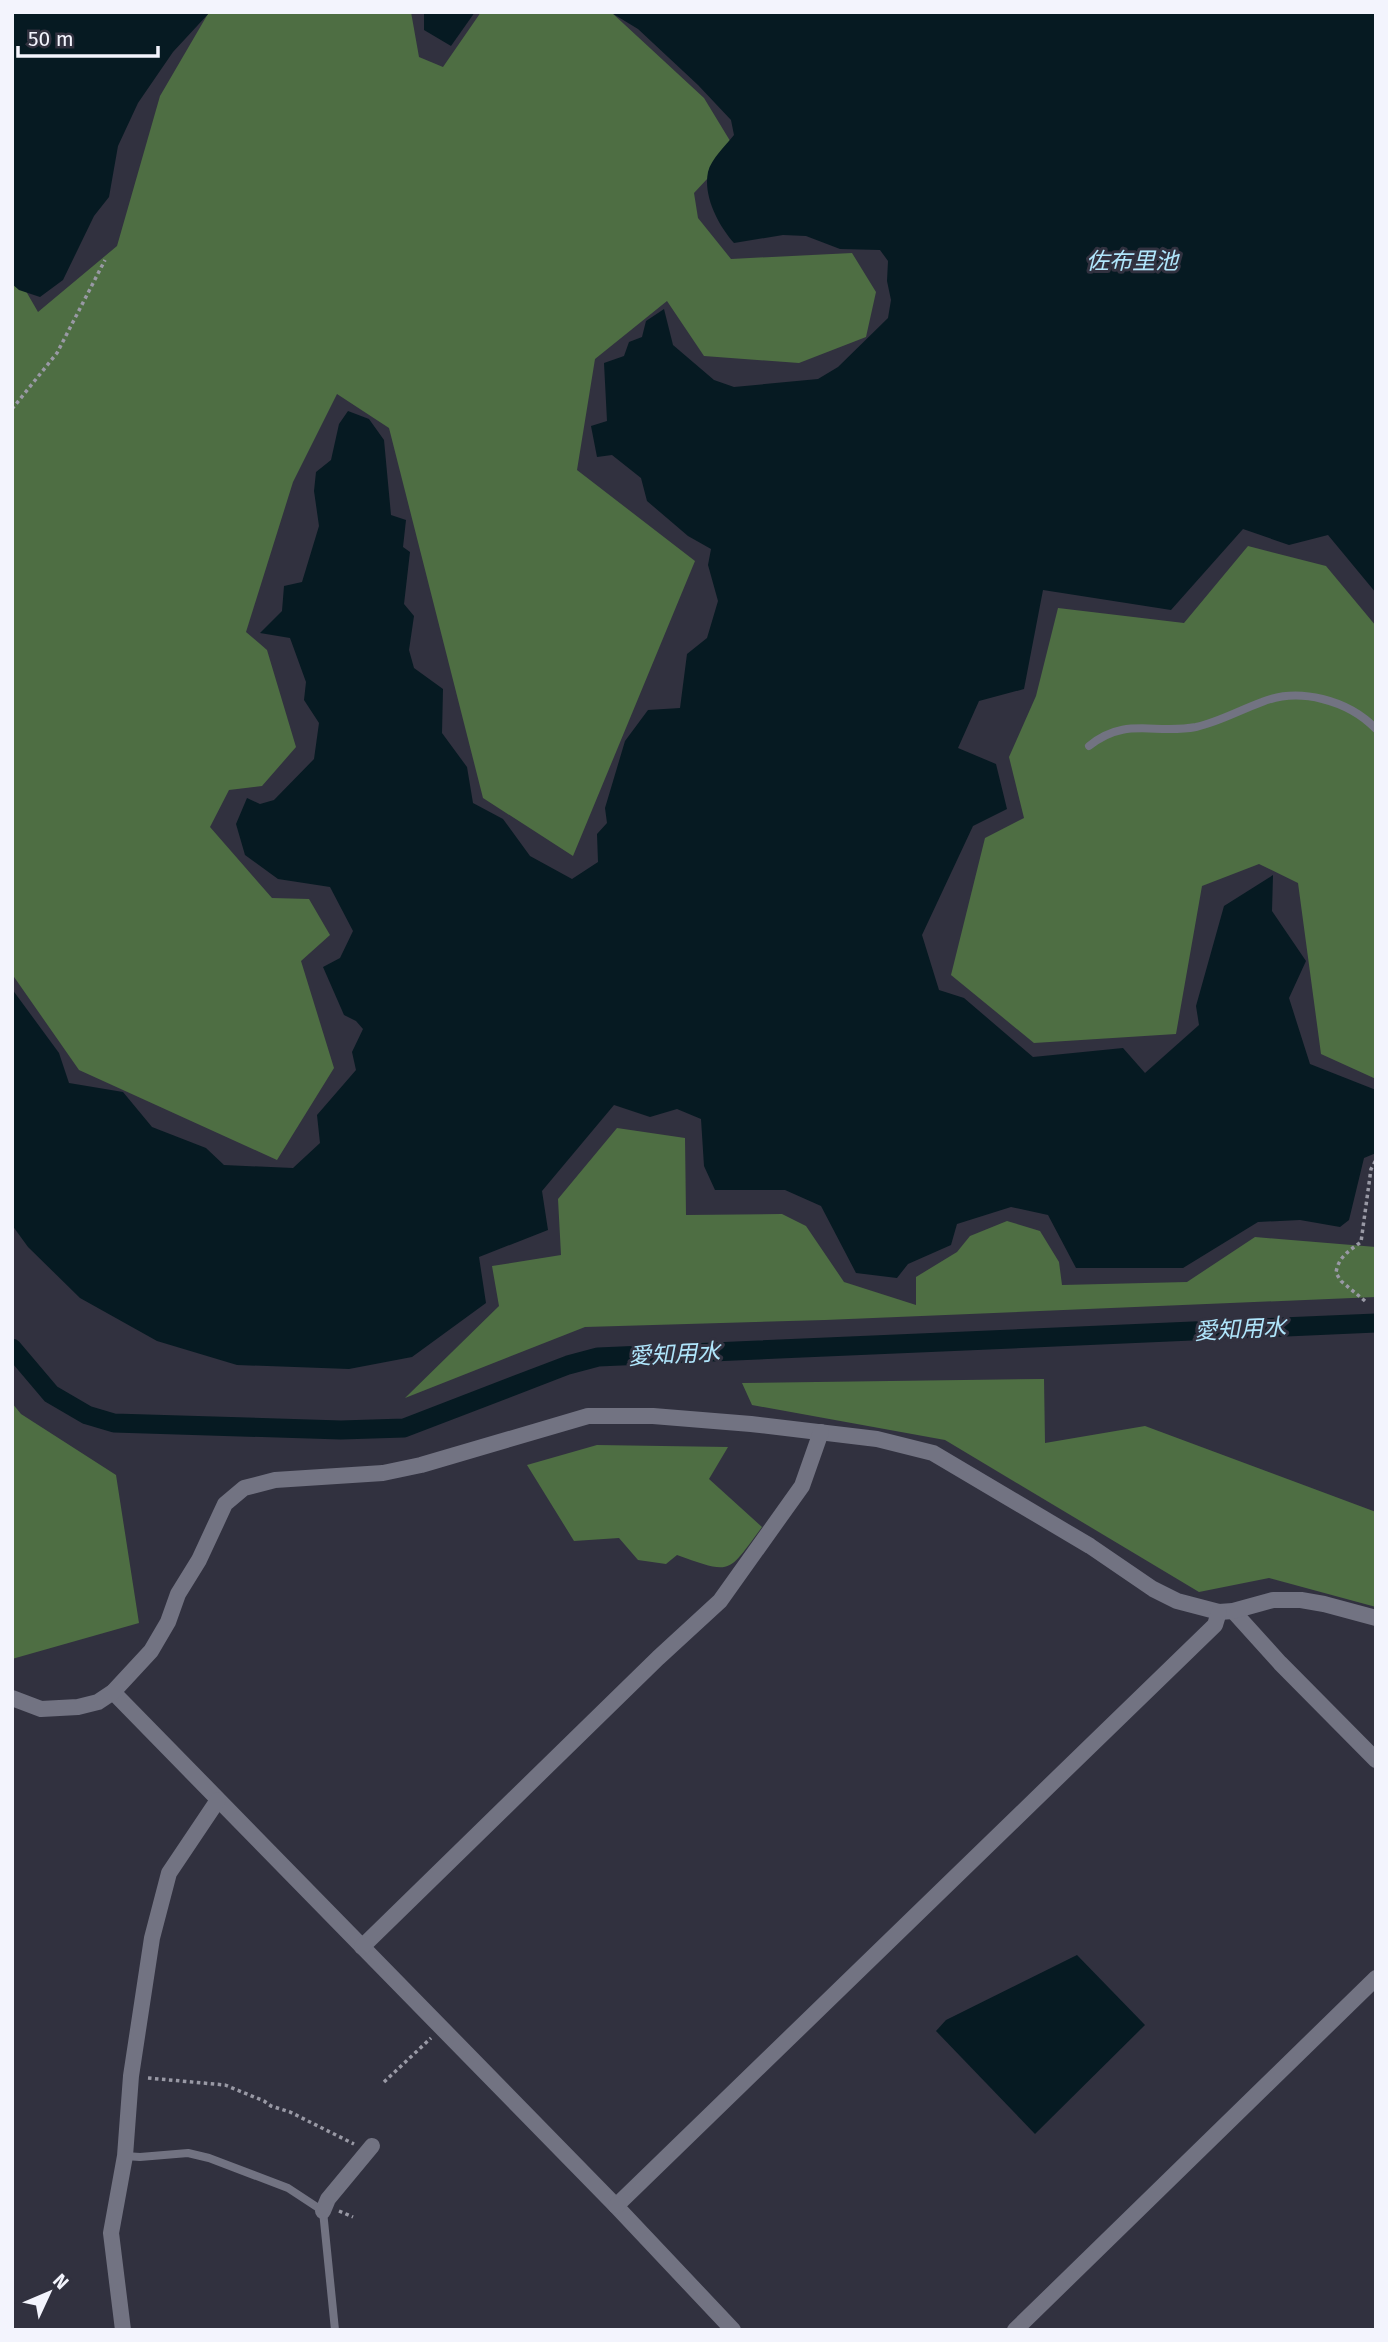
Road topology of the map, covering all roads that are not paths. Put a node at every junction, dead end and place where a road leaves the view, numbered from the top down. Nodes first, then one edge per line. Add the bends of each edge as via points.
1 (1376, 729) edge
2 (1088, 746) dead end
3 (821, 1432) junction
4 (1226, 1612) junction
5 (1376, 1618) edge
6 (113, 1692) junction
7 (12, 1698) edge
8 (1376, 1760) edge
9 (218, 1800) junction
10 (362, 1947) junction
11 (1376, 1978) edge
12 (370, 2149) road end
13 (125, 2156) junction
14 (616, 2206) junction
15 (323, 2211) junction
16 (731, 2329) edge
17 (123, 2330) edge
18 (335, 2330) edge
19 (1015, 2330) edge

1 - 2 lane via 1350,709 1294,695 1264,701 1196,727 1114,730
3 - 4 street via 933,1453 1153,1589 1177,1601
3 - 6 street via 653,1416 588,1416 383,1473 275,1480 244,1488 225,1504 151,1651
3 - 10 street via 802,1486 720,1601
4 - 5 street via 1273,1600 1301,1600
4 - 8 street
4 - 14 street
6 - 7 street via 78,1707 41,1709
6 - 9 street
9 - 10 street
9 - 13 street via 164,1885 131,2076
10 - 14 street
11 - 19 street
12 - 15 street
13 - 15 lane via 188,2153 209,2158 288,2188
13 - 17 street via 111,2232
14 - 16 street
15 - 18 lane

